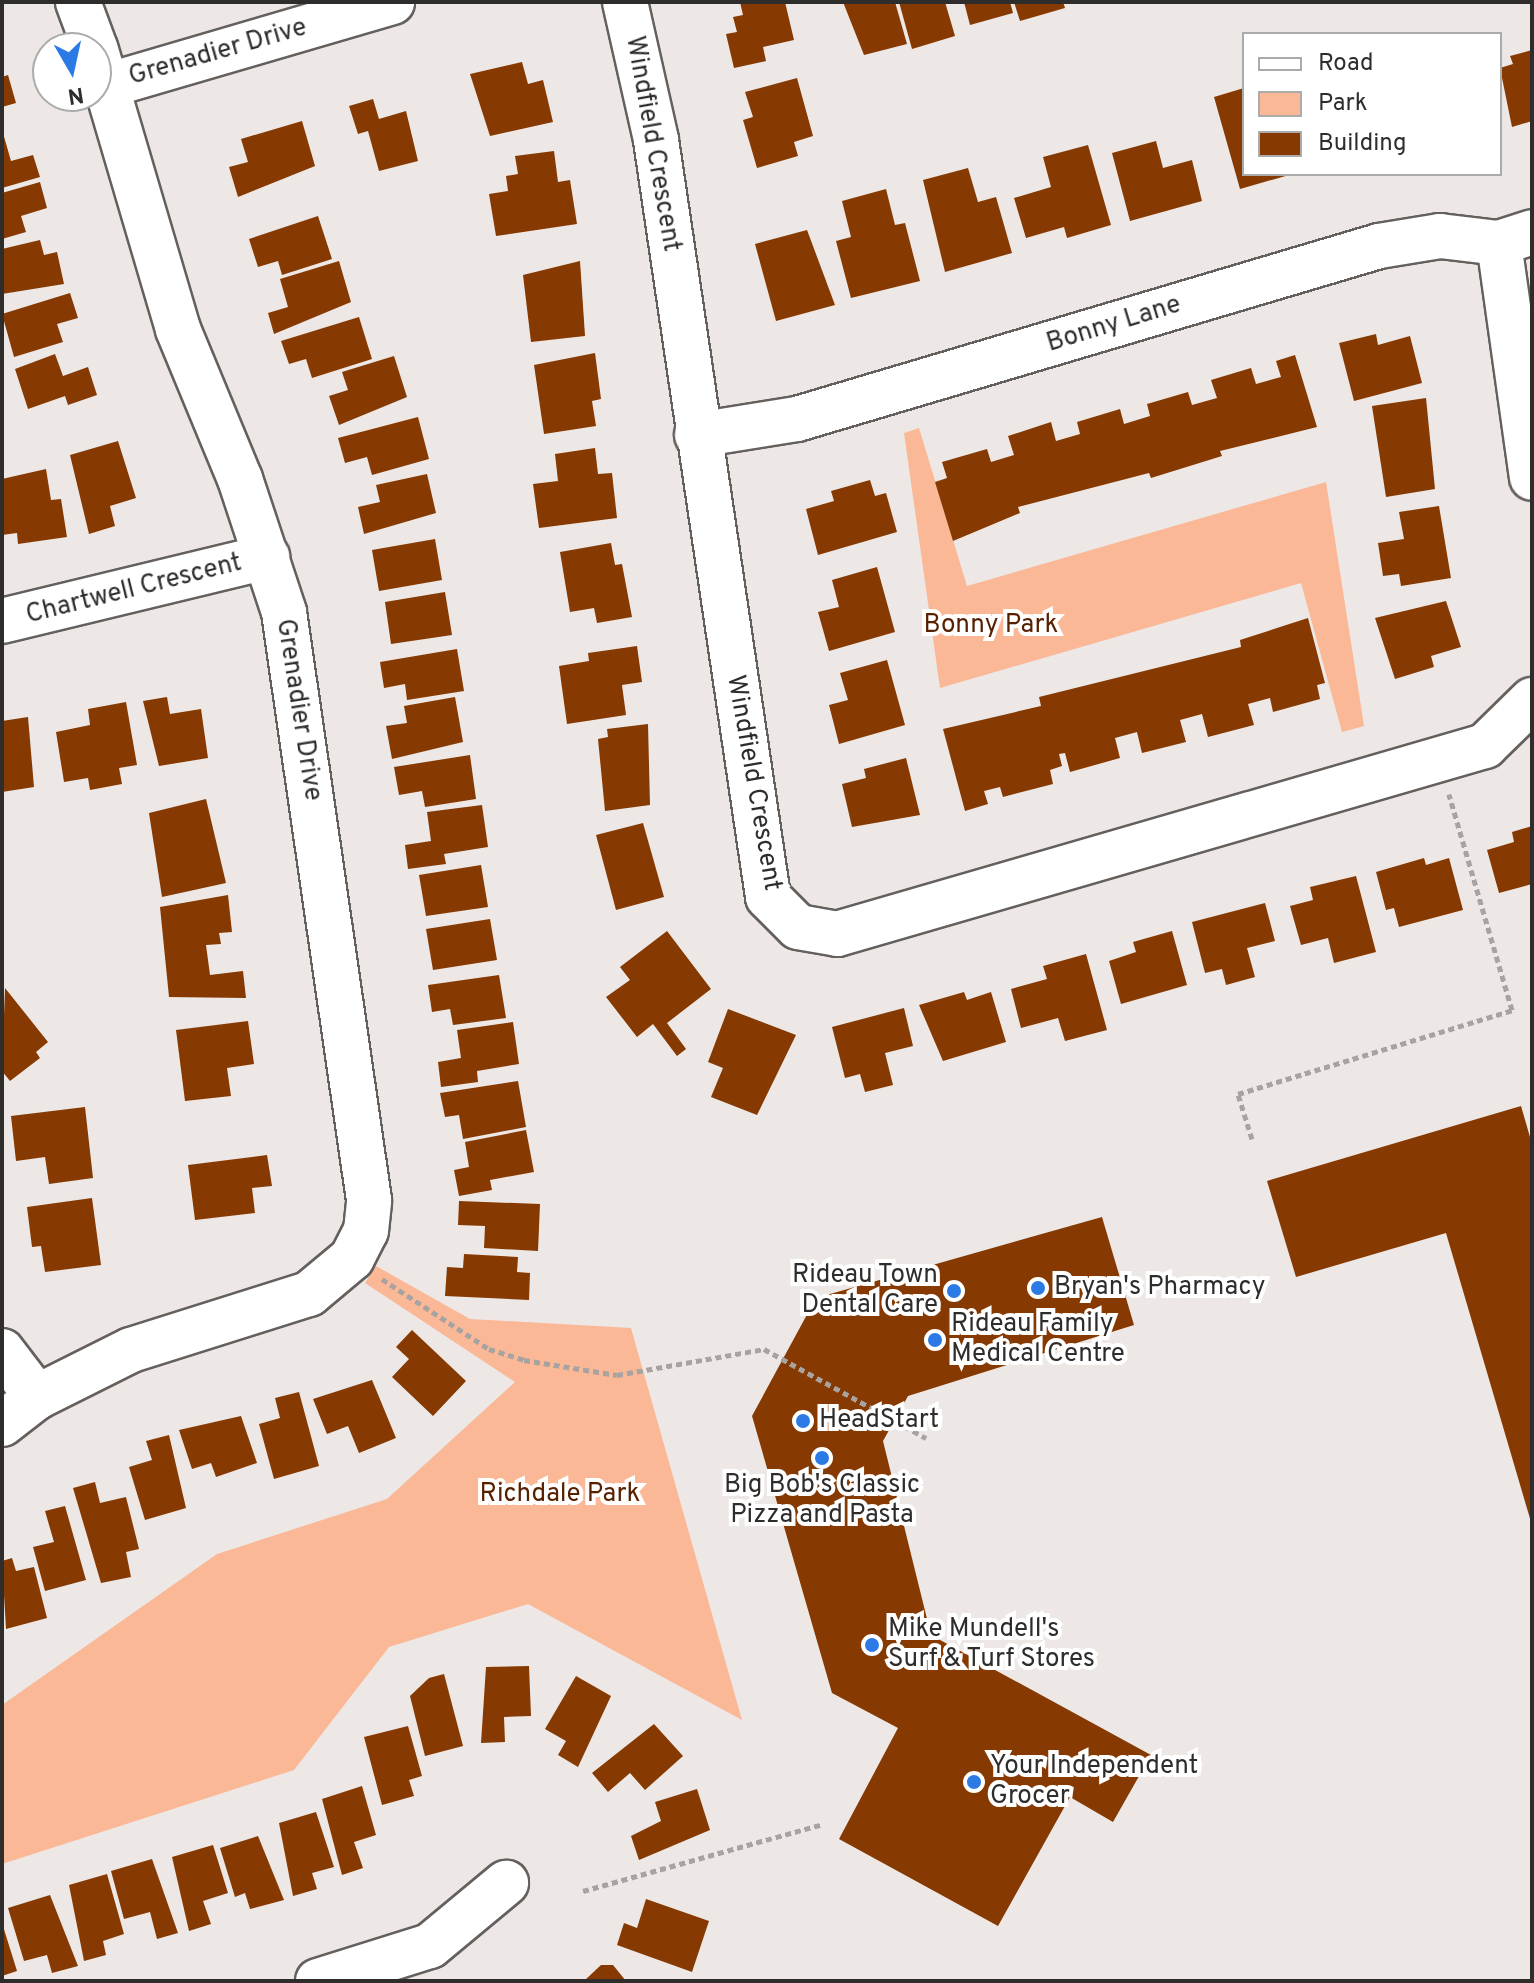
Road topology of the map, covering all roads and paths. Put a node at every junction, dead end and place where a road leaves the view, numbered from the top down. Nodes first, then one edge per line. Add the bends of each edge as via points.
1 (78, 2) edge
2 (392, 2) edge
3 (625, 2) edge
4 (89, 32) edge
5 (112, 59) edge
6 (112, 102) edge
7 (1516, 238) edge
8 (697, 435) junction
9 (1532, 478) edge
10 (267, 557) junction
11 (2, 621) edge
12 (1532, 700) edge
13 (1446, 784) dead end
14 (1252, 1139) dead end
15 (352, 1258) junction
16 (2, 1351) edge
17 (37, 1397) junction
18 (2, 1424) edge
19 (926, 1438) dead end
20 (823, 1824) dead end
21 (506, 1883) dead end
22 (583, 1891) dead end
23 (318, 1981) edge

1 - 4 street
2 - 5 street, Grenadier Drive
3 - 8 street, Windfield Crescent via 656,140
6 - 10 street, Grenadier Drive via 178,329
7 - 8 street, Bonny Lane via 1440,236 1379,246 797,419
7 - 9 street
8 - 12 street, Windfield Crescent via 768,897 798,927 837,934 1485,746
10 - 11 street, Chartwell Crescent
10 - 15 street, Grenadier Drive via 284,612 369,1200 366,1231
13 - 14 path via 1512,1010 1238,1094
15 - 17 street, Grenadier Drive via 309,1294 131,1350
15 - 19 path via 489,1349 617,1375 764,1349
16 - 17 street
17 - 18 street, Grenadier Drive
20 - 22 path
21 - 23 street via 430,1946

